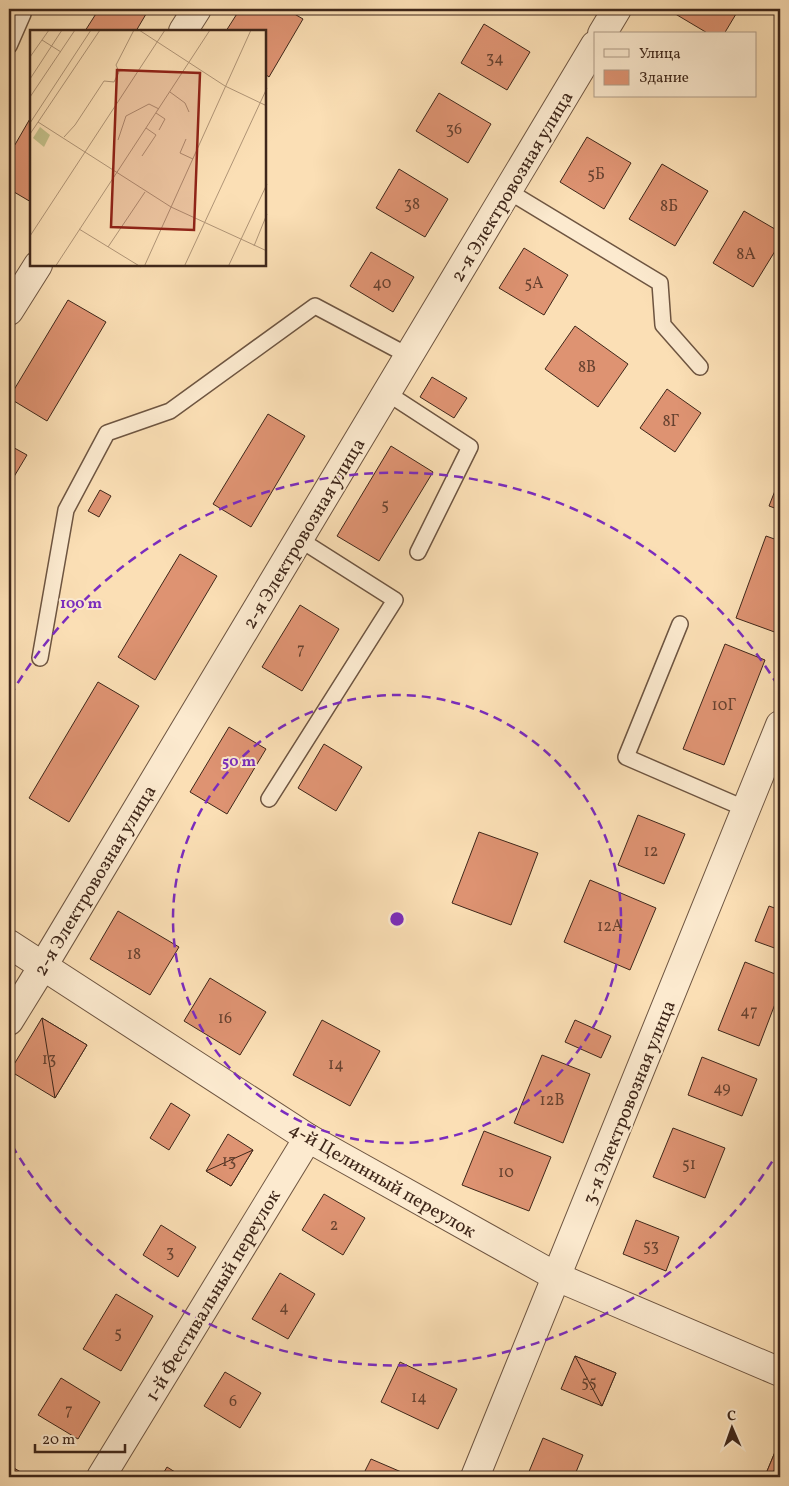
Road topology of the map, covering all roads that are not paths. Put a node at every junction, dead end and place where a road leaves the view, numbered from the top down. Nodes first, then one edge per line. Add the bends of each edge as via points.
1 (23, 9) edge
2 (197, 9) edge
3 (617, 9) edge
4 (184, 30) edge
5 (603, 32) edge
6 (9, 46) edge
7 (594, 47) edge
8 (508, 191) junction
9 (37, 266) edge
10 (9, 311) edge
11 (409, 356) junction
12 (700, 367) dead end
13 (387, 393) junction
14 (299, 538) junction
15 (418, 552) dead end
16 (680, 624) dead end
17 (40, 658) dead end
18 (780, 725) edge
19 (269, 799) dead end
20 (746, 809) junction
21 (9, 944) edge
22 (43, 966) junction
23 (9, 1021) edge
24 (308, 1138) junction
25 (557, 1277) junction
26 (780, 1372) edge
27 (101, 1477) edge
28 (475, 1477) edge

1 - 6 lane
2 - 4 street
3 - 5 street
7 - 8 street, 2-я Электровозная улица
8 - 11 street, 2-я Электровозная улица
8 - 12 lane via 660,283 663,325
9 - 10 street
11 - 13 street, 2-я Электровозная улица
11 - 17 lane via 315,306 170,410 108,433 66,510
13 - 14 street, 2-я Электровозная улица
13 - 15 lane via 470,447
14 - 19 lane via 394,600
14 - 22 street, 2-я Электровозная улица
16 - 20 lane via 626,757
18 - 20 street, 3-я Электровозная улица
20 - 25 street, 3-я Электровозная улица
21 - 22 street, 4-й Целинный переулок
22 - 23 street, 2-я Электровозная улица
22 - 24 street, 4-й Целинный переулок
24 - 25 street, 4-й Целинный переулок
24 - 27 street, 1-й Фестивальный переулок
25 - 26 street, 4-й Целинный переулок
25 - 28 street, 3-я Электровозная улица

